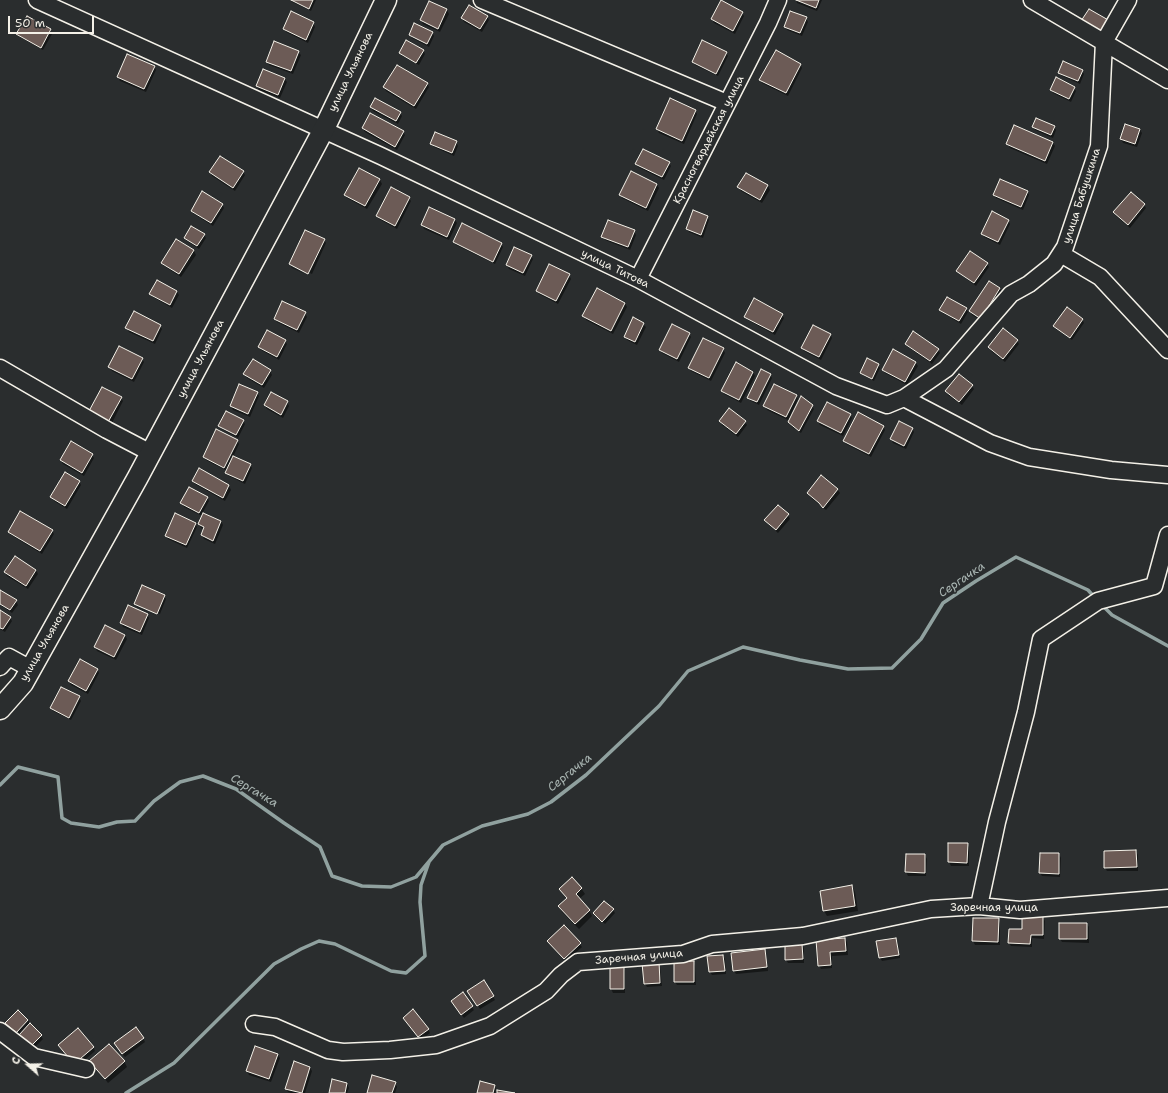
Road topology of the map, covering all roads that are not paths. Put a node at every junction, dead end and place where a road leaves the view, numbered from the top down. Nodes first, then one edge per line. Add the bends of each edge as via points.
1 (37, 0) edge
2 (386, 0) edge
3 (482, 0) edge
4 (778, 0) edge
5 (1032, 0) edge
6 (1128, 0) edge
7 (1104, 42) junction
8 (1168, 80) edge
9 (728, 103) junction
10 (324, 130) junction
11 (1061, 254) junction
12 (638, 279) junction
13 (1168, 350) edge
14 (0, 368) edge
15 (904, 398) junction
16 (151, 453) junction
17 (1168, 475) edge
18 (1168, 536) edge
19 (0, 667) edge
20 (31, 669) junction
21 (0, 708) edge
22 (1168, 898) edge
23 (979, 906) junction
24 (254, 1024) dead end
25 (0, 1031) edge
26 (86, 1069) dead end

1 - 10 street, улица Титова
2 - 10 main road, улица Ульянова
3 - 9 street
4 - 9 street, Красногвардейская улица
5 - 7 street
6 - 7 street, улица Бабушкина
7 - 8 street
7 - 11 street, улица Бабушкина via 1099,146
9 - 12 street, Красногвардейская улица
10 - 12 street, улица Титова
10 - 16 main road, улица Ульянова
11 - 13 street via 1100,277
11 - 15 street, улица Бабушкина via 1054,264 1029,284 1011,294 946,369
12 - 15 street, улица Титова via 836,386 887,405
14 - 16 street
15 - 17 street via 990,443 1029,457 1111,470
16 - 20 main road, улица Ульянова
18 - 23 street via 1154,586 1098,601 1041,638 1026,712 997,822
19 - 20 street via 9,657
20 - 21 main road, улица Ульянова via 23,683
22 - 23 street, Заречная улица via 1020,910
23 - 24 street, Заречная улица via 931,909 803,936 712,944 683,954 578,962 546,991 490,1026 436,1045 343,1052 328,1050 276,1027
25 - 26 street via 34,1057

